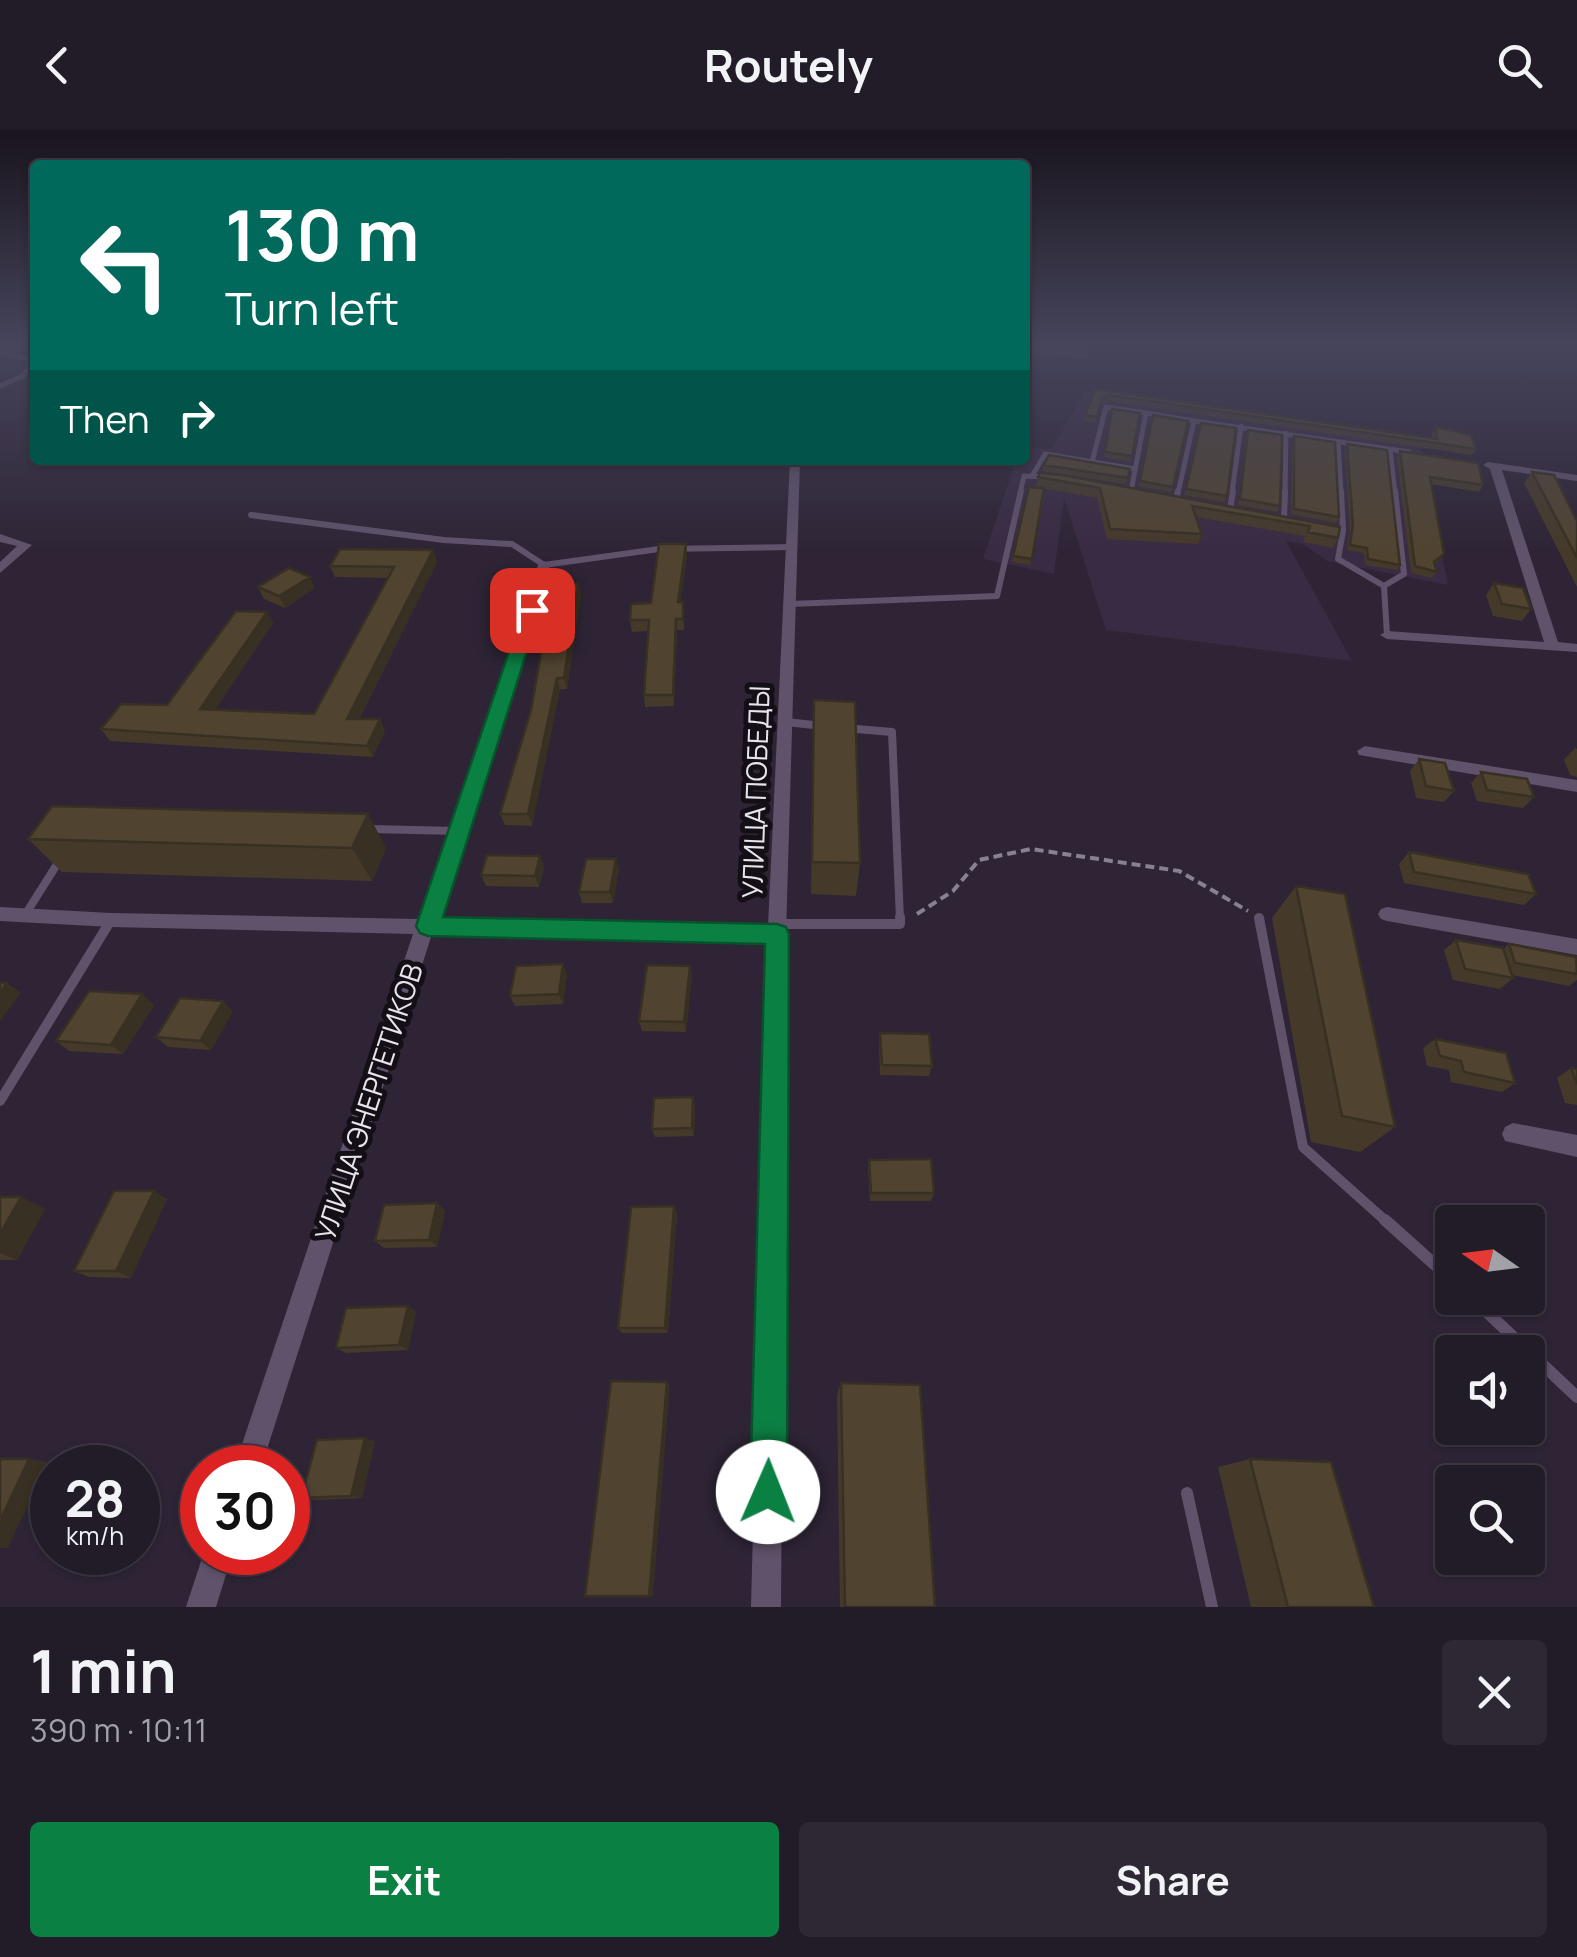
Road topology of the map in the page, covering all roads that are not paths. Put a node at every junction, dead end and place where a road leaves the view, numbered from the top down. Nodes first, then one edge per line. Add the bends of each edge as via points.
1 (1104, 413) edge
2 (1146, 413) joint
3 (1194, 422) junction
4 (1242, 426) junction
5 (1286, 434) junction
6 (1338, 442) junction
7 (1390, 450) junction
8 (1422, 454) edge
9 (1092, 462) junction
10 (1476, 463) edge
11 (795, 465) edge
12 (1495, 466) junction
13 (1135, 469) junction
14 (1032, 476) junction
15 (1060, 478) edge
16 (1577, 478) edge
17 (1114, 488) edge
18 (1131, 491) junction
19 (1146, 494) edge
20 (1161, 497) edge
21 (1176, 500) junction
22 (1194, 503) edge
23 (1212, 506) edge
24 (1230, 510) junction
25 (1248, 513) edge
26 (251, 515) dead end
27 (1266, 516) edge
28 (1324, 528) edge
29 (1343, 532) junction
30 (0, 538) edge
31 (792, 547) junction
32 (544, 565) junction
33 (0, 570) edge
34 (1384, 586) junction
35 (790, 604) junction
36 (1387, 636) joint
37 (1552, 644) junction
38 (1577, 648) edge
39 (786, 722) junction
40 (1365, 751) dead end
41 (1577, 786) edge
42 (361, 829) edge
43 (459, 831) junction
44 (67, 850) edge
45 (0, 914) edge
46 (1387, 914) dead end
47 (26, 915) junction
48 (1259, 918) road end
49 (111, 920) junction
50 (428, 926) junction
51 (778, 929) junction
52 (1577, 947) edge
53 (0, 1101) edge
54 (1513, 1134) dead end
55 (1577, 1146) edge
56 (1435, 1265) edge
57 (1490, 1315) edge
58 (1577, 1397) edge
59 (256, 1445) edge
60 (1187, 1493) dead end
61 (211, 1575) edge
62 (201, 1607) edge
63 (766, 1607) edge
64 (1212, 1607) edge

1 - 9 lane
2 - 3 lane
2 - 13 lane
3 - 4 lane
3 - 21 lane
4 - 5 lane
4 - 24 lane
5 - 6 lane
5 - 27 lane via 1284,520
6 - 7 lane
6 - 29 lane
7 - 8 lane
7 - 34 lane via 1404,574
9 - 13 lane
9 - 14 lane via 1046,454
10 - 12 street
11 - 31 street, УЛИЦА ПОБЕДЫ
12 - 16 street
12 - 37 street
13 - 18 lane
14 - 15 lane
14 - 35 lane via 1024,476 997,596
17 - 18 lane
18 - 19 lane
20 - 21 lane
21 - 22 lane
23 - 24 lane
24 - 25 lane
26 - 32 lane via 512,544
28 - 29 lane
29 - 34 lane via 1338,559
30 - 33 street via 26,546
31 - 32 lane via 659,549
31 - 35 street, УЛИЦА ПОБЕДЫ
32 - 43 street, УЛИЦА ЭНЕРГЕТИКОВ
34 - 36 lane
35 - 39 street, УЛИЦА ПОБЕДЫ
36 - 37 street
37 - 38 street
39 - 51 street, УЛИЦА ПОБЕДЫ
39 - 51 lane via 892,732 900,924
40 - 41 street
42 - 43 lane
43 - 50 street, УЛИЦА ЭНЕРГЕТИКОВ
44 - 47 lane
45 - 47 street
46 - 52 street
47 - 49 street
48 - 56 lane via 1303,1147
49 - 50 street
49 - 53 lane
50 - 51 street
50 - 59 street, УЛИЦА ЭНЕРГЕТИКОВ
51 - 63 street, УЛИЦА ПОБЕДЫ
54 - 55 street
57 - 58 lane
60 - 64 lane
61 - 62 street

